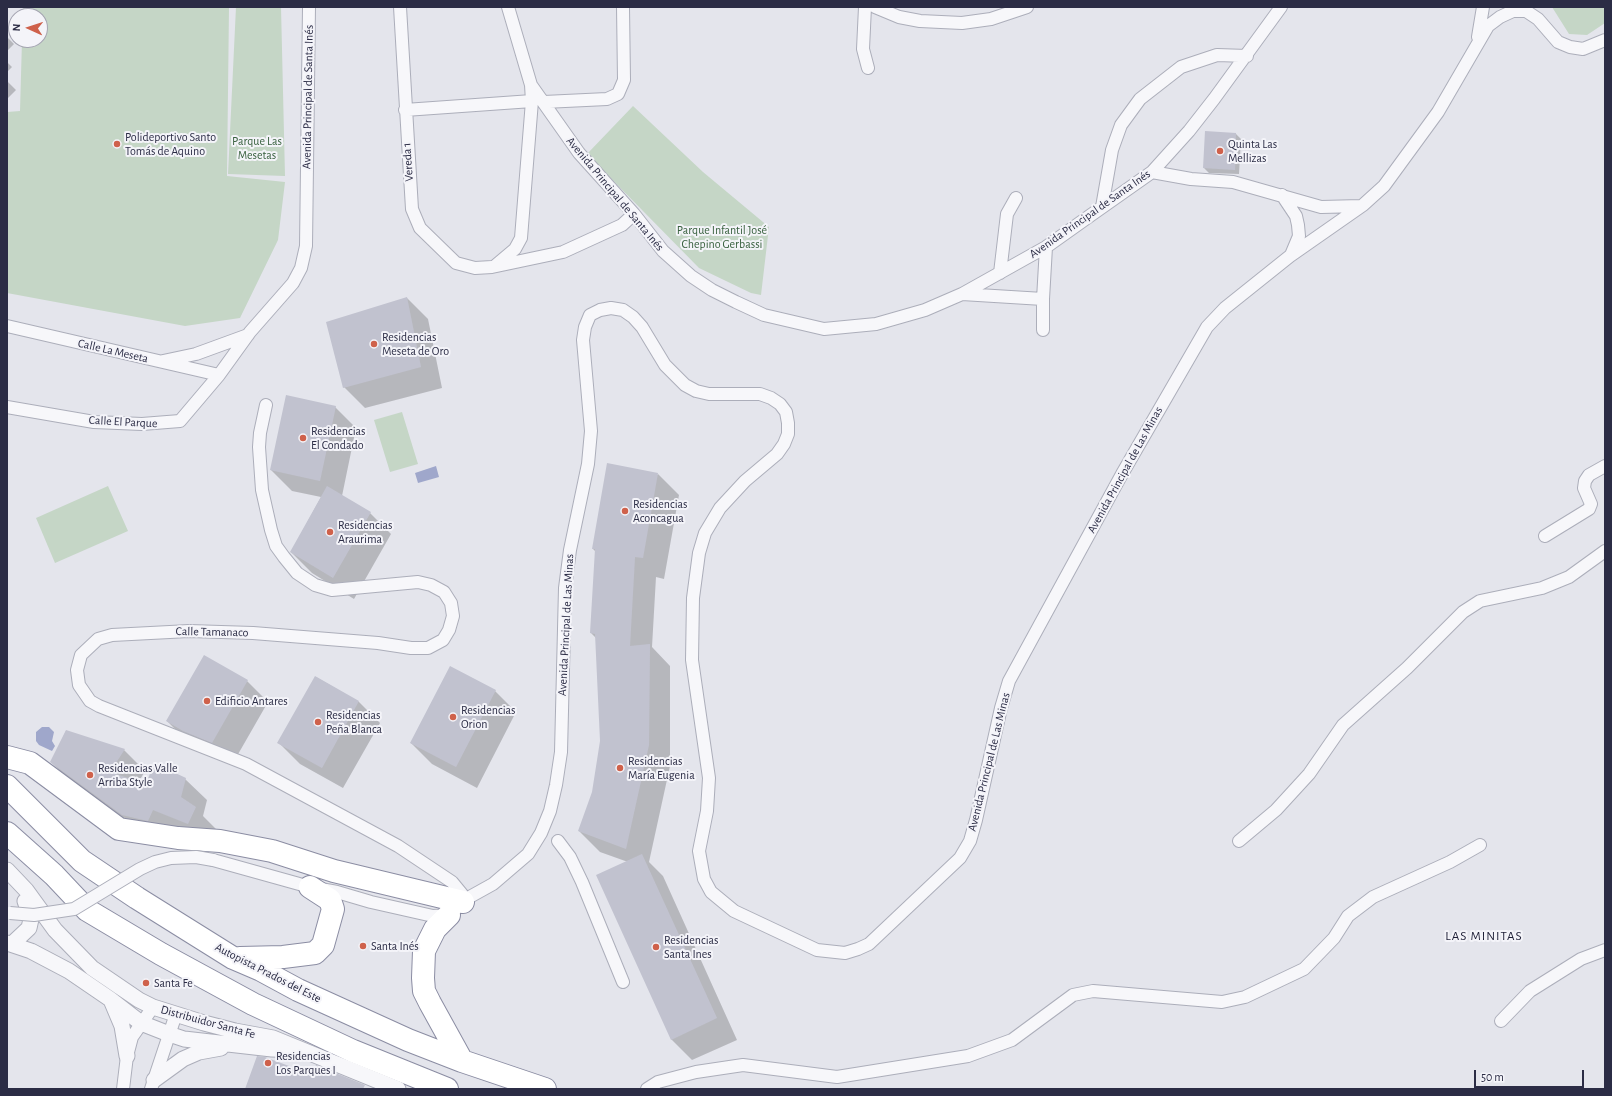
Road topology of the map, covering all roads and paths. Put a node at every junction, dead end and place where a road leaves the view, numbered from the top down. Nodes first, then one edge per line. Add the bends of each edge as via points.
1 (309, 7) edge
2 (400, 7) edge
3 (508, 7) edge
4 (623, 7) edge
5 (865, 7) edge
6 (875, 7) edge
7 (1027, 7) edge
8 (1281, 7) edge
9 (1483, 7) edge
10 (1605, 40) edge
11 (1477, 43) junction
12 (1247, 56) junction
13 (868, 68) dead end
14 (531, 85) junction
15 (532, 101) junction
16 (544, 102) junction
17 (405, 110) junction
18 (1152, 172) junction
19 (1282, 195) junction
20 (1016, 198) dead end
21 (1363, 205) junction
22 (1102, 207) junction
23 (634, 214) junction
24 (1046, 247) junction
25 (1290, 256) junction
26 (492, 267) junction
27 (1000, 273) junction
28 (962, 294) junction
29 (1043, 299) junction
30 (7, 326) edge
31 (1043, 330) dead end
32 (248, 335) junction
33 (159, 361) junction
34 (219, 375) junction
35 (266, 405) dead end
36 (7, 407) edge
37 (1605, 466) edge
38 (1545, 536) dead end
39 (1605, 550) edge
40 (7, 757) edge
41 (7, 786) edge
42 (7, 833) edge
43 (558, 841) dead end
44 (1239, 841) dead end
45 (1480, 845) dead end
46 (8, 871) edge
47 (310, 887) junction
48 (460, 905) junction
49 (7, 913) edge
50 (10, 943) edge
51 (1605, 950) edge
52 (233, 958) junction
53 (623, 982) dead end
54 (110, 999) junction
55 (153, 1007) junction
56 (176, 1014) junction
57 (1501, 1021) dead end
58 (141, 1023) junction
59 (169, 1034) junction
60 (252, 1047) junction
61 (301, 1050) junction
62 (127, 1056) junction
63 (462, 1061) junction
64 (152, 1084) edge
65 (123, 1089) edge
66 (398, 1089) edge
67 (447, 1089) edge
68 (545, 1089) edge
69 (647, 1089) edge

1 - 32 street, Avenida Principal de Santa Inés via 306,246 301,268 293,283
2 - 17 street, Vereda 1
3 - 14 street, Avenida Principal de Santa Inés
4 - 16 street via 624,80 618,94 607,99
5 - 13 street via 864,49
6 - 7 street via 899,17 920,21 962,23 992,19
8 - 12 street, Avenida Principal de Santa Inés
9 - 11 street
10 - 11 street, Avenida Principal de Las Minas via 1583,49 1570,47 1558,42 1526,11 1513,11 1488,26
11 - 21 street, Avenida Principal de Las Minas via 1438,112 1384,186
12 - 18 street, Avenida Principal de Santa Inés via 1189,131
12 - 22 street via 1216,56 1181,67 1140,99 1121,125 1112,150
14 - 15 street
14 - 16 street, Avenida Principal de Santa Inés
15 - 17 street
15 - 26 street via 521,238 510,254
16 - 23 street, Avenida Principal de Santa Inés via 579,153
17 - 26 street, Vereda 1 via 412,209 420,228 456,263 475,268
18 - 19 street via 1233,182
18 - 22 street, Avenida Principal de Santa Inés
19 - 21 street via 1321,206
19 - 25 street via 1296,216 1298,225 1298,240
20 - 27 street via 1007,214
21 - 25 street, Avenida Principal de Las Minas
22 - 24 street, Avenida Principal de Santa Inés
23 - 26 street, Vereda 1 via 622,225 563,252
23 - 28 street, Avenida Principal de Santa Inés via 663,251 691,276 736,302 794,323 824,329 876,324 924,310
24 - 27 street, Avenida Principal de Santa Inés
24 - 29 street
25 - 48 street, Avenida Principal de Las Minas via 1225,308 1207,327 1063,582 1009,681 976,820 970,841 960,858 870,944 845,953 818,950 734,911 711,892 702,873 699,851 707,811 709,778 692,660 693,598 700,552 705,533 720,508 745,481 777,454 784,444 788,434 786,412 780,404 760,394 709,394 696,391 685,385 665,365 633,316 623,310 611,308 590,315 582,340 591,431 588,464 570,550 565,588 561,752 556,786 547,818 528,854 493,884
27 - 28 street, Avenida Principal de Santa Inés
28 - 29 street
29 - 31 street
30 - 33 street, Calle La Meseta
32 - 33 street via 196,354
32 - 34 street, Avenida Principal de Santa Inés
33 - 34 street, Calle La Meseta
34 - 36 street, Calle El Parque via 180,421 175,422 94,422
35 - 48 street, Calle Tamanaco via 259,447 262,490 276,546 284,557 297,573 315,585 332,590 418,582 431,585 444,592 451,603 453,616 446,635 428,648 411,648 253,633 189,631 112,635 98,639 81,655 77,670 79,685 90,701 99,706 246,764 398,846 452,882
37 - 38 street via 1589,475 1585,481 1584,488 1591,504 1589,509
39 - 44 street via 1569,577 1542,588 1480,601 1463,612 1407,668 1343,725 1309,774 1276,810
40 - 48 highway via 30,763 119,829 220,841 272,851 334,871
41 - 52 highway, Autopista Prados del Este via 82,860
42 - 67 highway via 54,875 87,910 161,954 253,1004 353,1051
43 - 53 street via 570,857 582,882
45 - 69 street via 1450,862 1373,897 1348,916 1334,938 1304,969 1245,997 1222,1002 1093,991 1073,995 1012,1040 968,1056 836,1077 742,1065 696,1072 658,1082
46 - 50 street via 27,906 31,919 29,928
46 - 55 street, Distribuidor Santa Fe via 26,890 55,930 92,968 124,991
47 - 48 street via 433,916
47 - 49 street, bridge via 213,860 196,857 171,858 140,869 74,909 34,915
47 - 52 highway via 330,900 333,909 323,945 315,953 283,957
48 - 63 highway via 435,930 424,951 423,978 424,991
50 - 54 street, Distribuidor Santa Fe via 69,971
51 - 57 street via 1582,959 1530,991
52 - 63 highway, Autopista Prados del Este via 408,1040
54 - 58 street, Distribuidor Santa Fe
54 - 62 street via 122,1026
55 - 56 street, Distribuidor Santa Fe
55 - 58 street
56 - 59 street
56 - 61 street, Distribuidor Santa Fe via 235,1031 273,1038
58 - 59 street, Distribuidor Santa Fe
58 - 62 street via 132,1037
59 - 60 street, Distribuidor Santa Fe via 184,1039
59 - 64 street
60 - 61 street, Distribuidor Santa Fe
60 - 64 street via 220,1048 199,1052 183,1059
61 - 66 street
62 - 65 street
63 - 68 highway, Autopista Prados del Este

